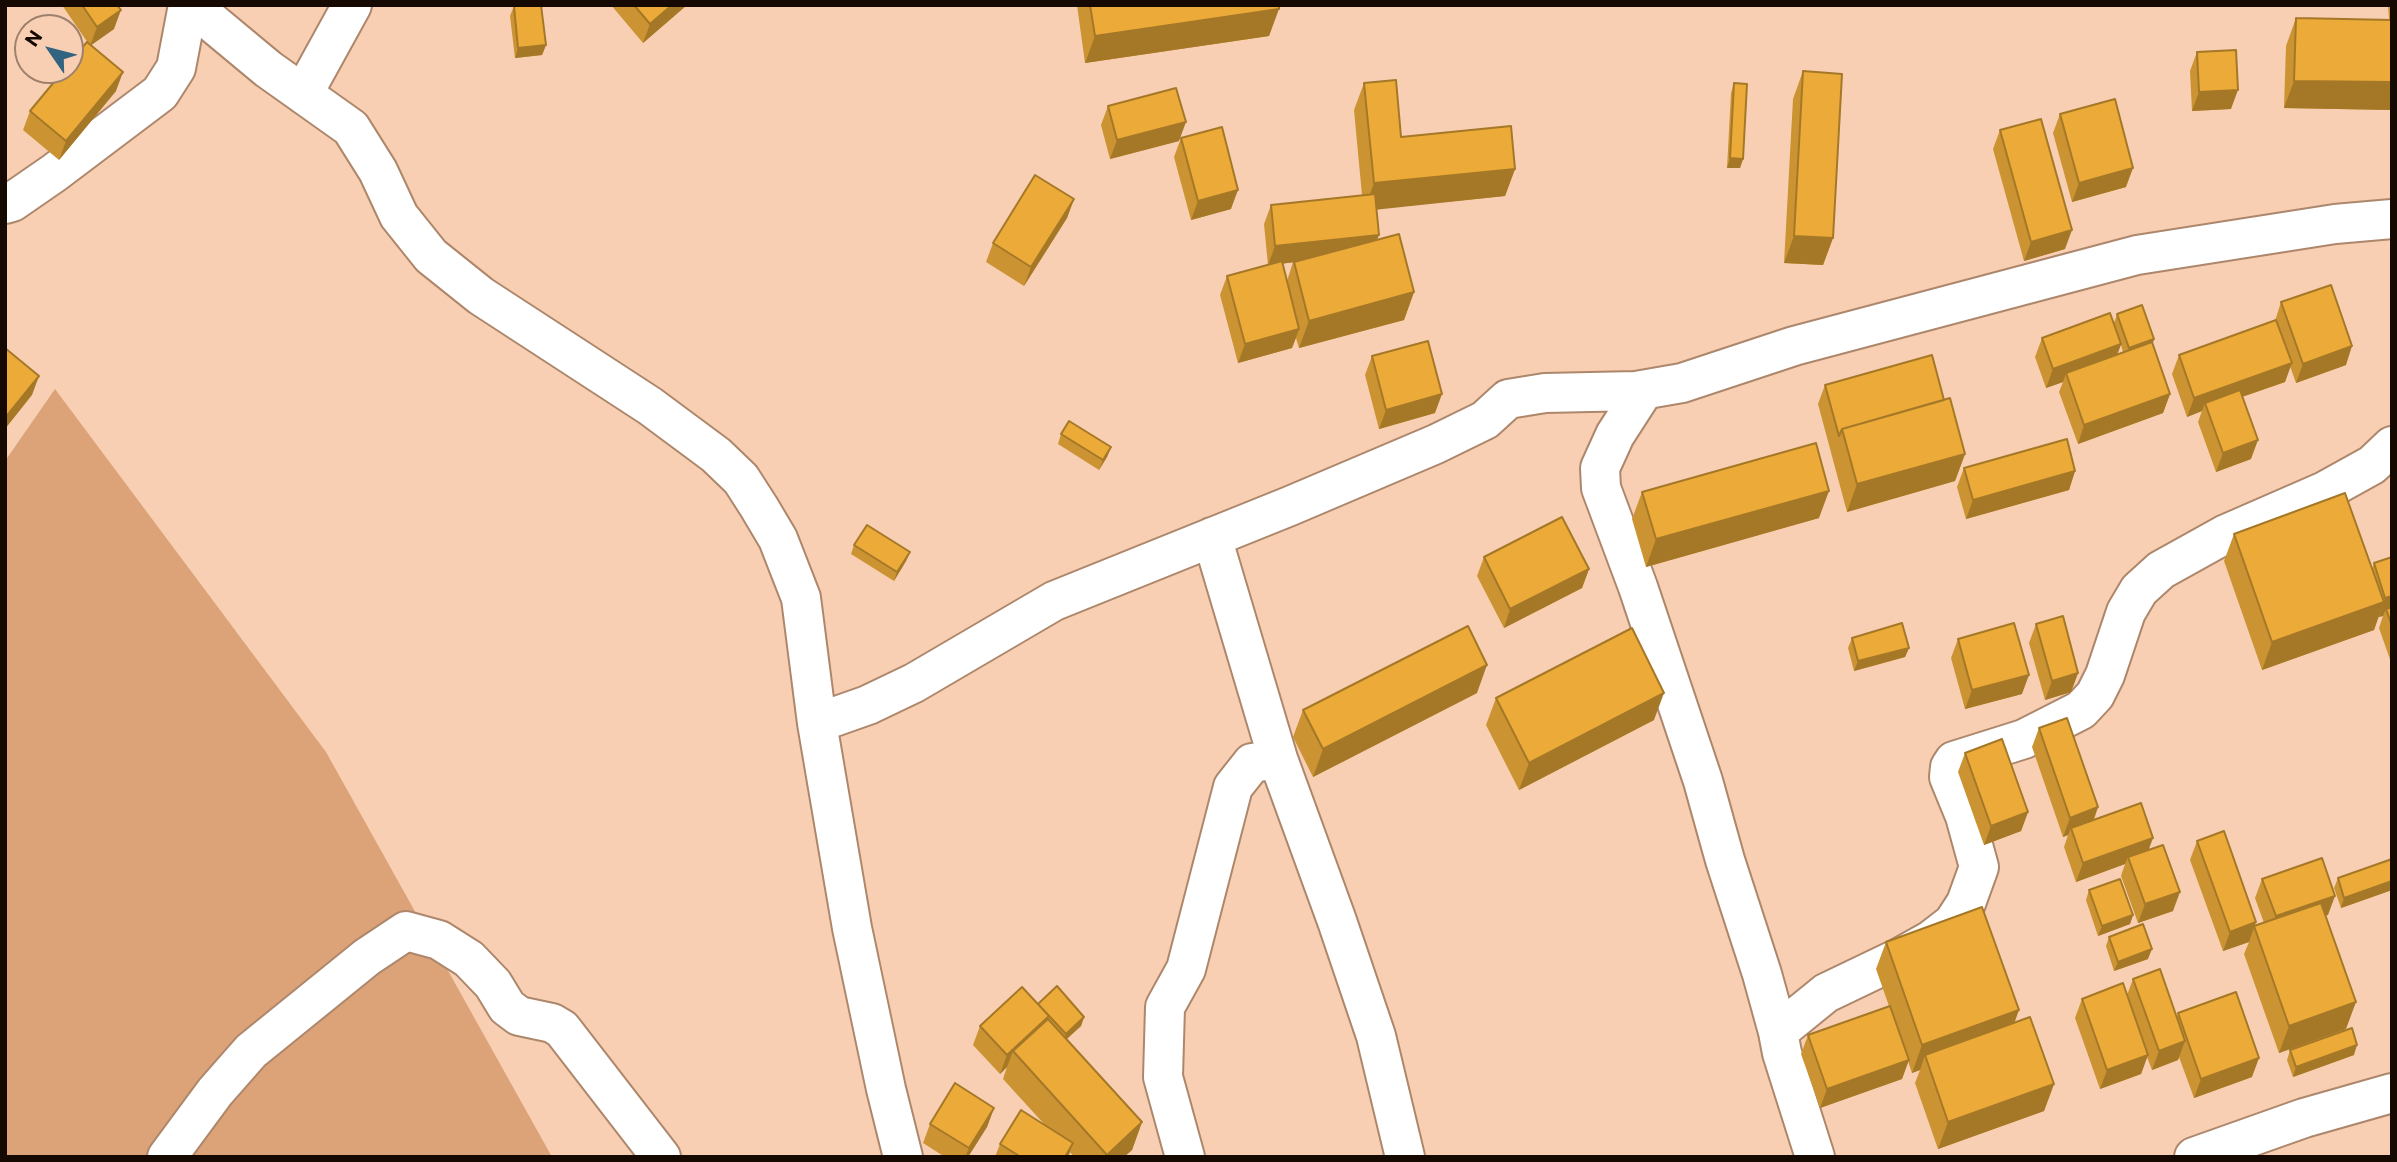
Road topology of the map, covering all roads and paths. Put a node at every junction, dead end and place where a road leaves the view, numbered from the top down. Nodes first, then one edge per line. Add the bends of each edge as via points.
1 (189, 5) edge
2 (352, 5) edge
3 (303, 94) junction
4 (5, 204) edge
5 (2392, 219) edge
6 (1644, 390) junction
7 (2392, 446) edge
8 (1212, 537) junction
9 (817, 723) junction
10 (1278, 759) junction
11 (1778, 1032) junction
12 (2392, 1093) edge
13 (167, 1157) edge
14 (661, 1157) edge
15 (903, 1157) edge
16 (1185, 1157) edge
17 (1405, 1157) edge
18 (1815, 1157) edge
19 (2194, 1157) edge

1 - 3 street
1 - 4 street via 176,68 160,93
2 - 3 street
3 - 9 street via 351,128 399,216 430,256 481,296 650,406 741,479 778,539 801,598
5 - 6 street via 2137,255
6 - 8 street via 1545,393 1508,399 1485,420 1436,444
6 - 11 street via 1600,468 1601,488 1703,781
7 - 11 street via 2372,465 2325,491 2224,535 2161,570 2139,590 2126,612 2105,675 2081,710 2024,739 1954,761 1949,776 1979,867 1966,903 1953,923 1931,940 1826,993
8 - 9 street via 1054,601 914,683
8 - 10 street
9 - 15 street via 852,928
10 - 16 street via 1252,763 1233,787 1186,969 1165,1007 1163,1077
10 - 17 street via 1376,1036
11 - 18 street
12 - 19 street
13 - 14 street via 251,1051 406,930 439,940 469,959 519,1016 562,1029

